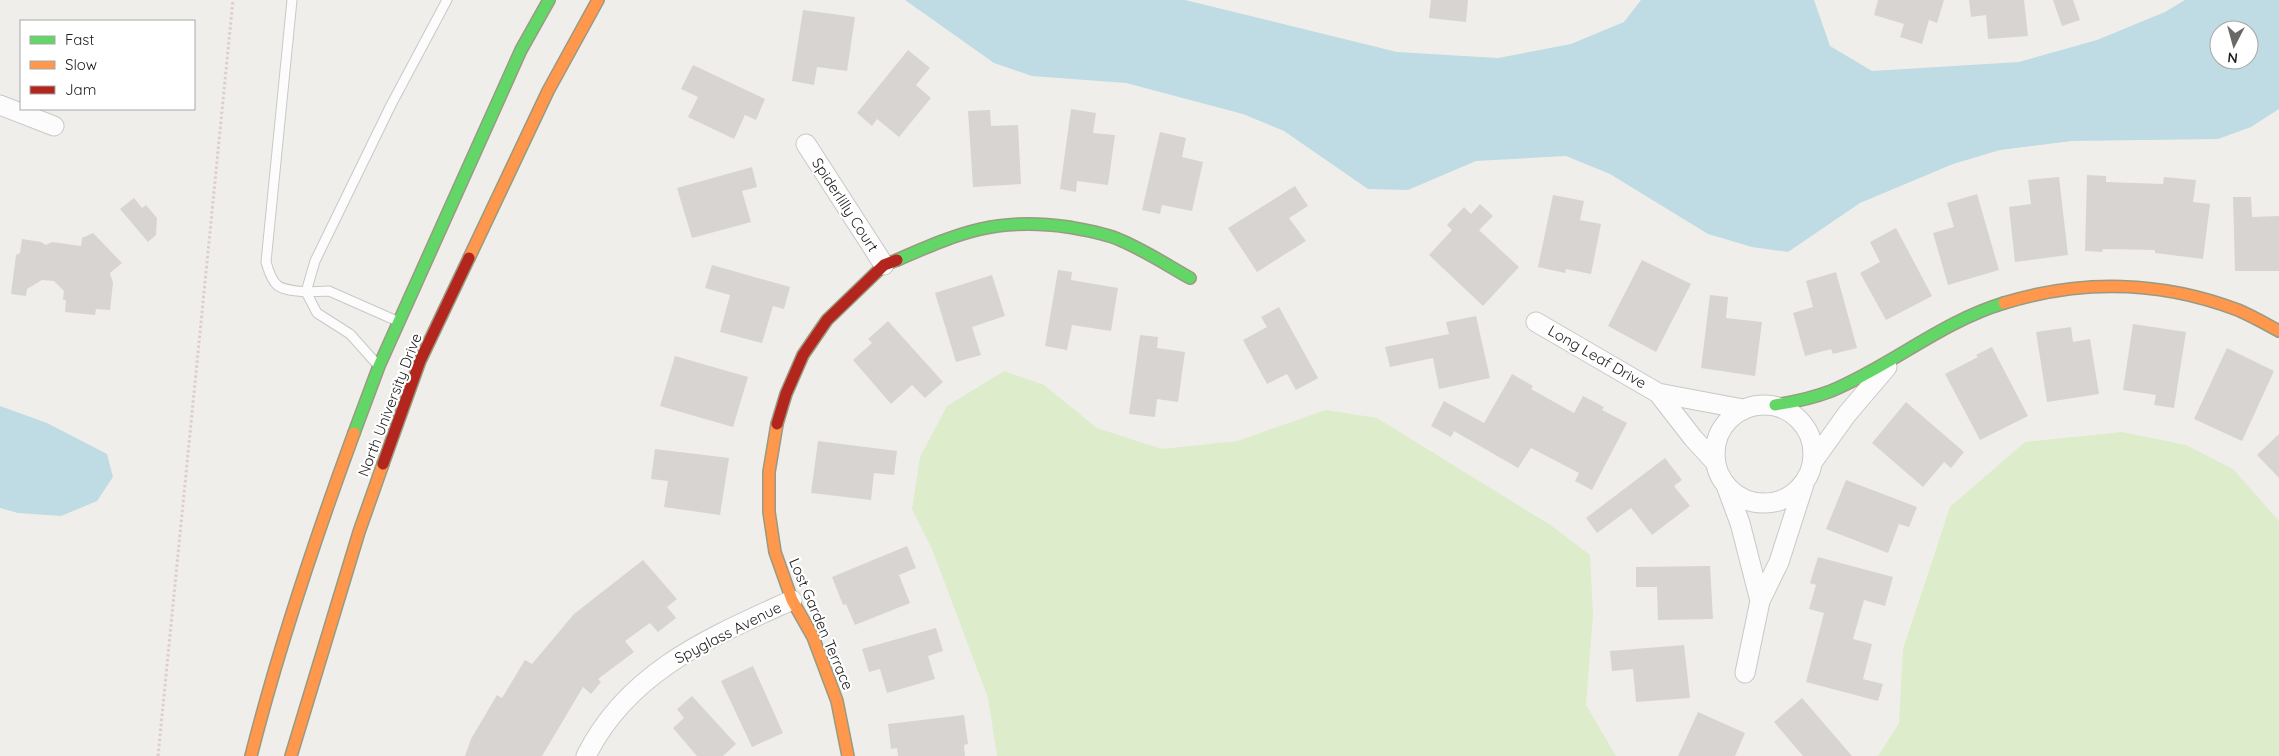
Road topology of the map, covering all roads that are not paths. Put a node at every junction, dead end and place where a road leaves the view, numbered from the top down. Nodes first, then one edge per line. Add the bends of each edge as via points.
1 (292, 0) edge
2 (447, 0) edge
3 (549, 0) edge
4 (598, 0) edge
5 (0, 104) edge
6 (54, 126) dead end
7 (806, 144) dead end
8 (884, 265) junction
9 (1190, 278) dead end
10 (306, 292) junction
11 (398, 321) junction
12 (1536, 322) dead end
13 (2279, 331) edge
14 (1896, 356) junction
15 (379, 366) junction
16 (1658, 393) junction
17 (1775, 406) junction
18 (1743, 409) junction
19 (1814, 460) junction
20 (1715, 462) junction
21 (1804, 484) junction
22 (1727, 488) junction
23 (792, 600) junction
24 (1760, 601) junction
25 (1745, 673) dead end
26 (251, 756) edge
27 (291, 756) edge
28 (586, 756) edge
29 (848, 756) edge

1 - 10 lane via 266,262 271,280 280,289
2 - 10 lane via 315,260
3 - 11 main road, North University Drive via 521,50
4 - 27 main road, North University Drive via 548,91 420,361 354,530
5 - 6 street
7 - 8 street, Spiderlilly Court
8 - 9 main road, Lost Garden Terrace via 957,234 1000,224 1040,223 1119,239
8 - 23 main road, Lost Garden Terrace via 827,320 803,355 774,433 769,472 769,512 775,552
10 - 11 lane via 329,292
10 - 15 lane via 317,313 350,334
11 - 15 main road, North University Drive
12 - 16 street, Long Leaf Drive
13 - 14 main road via 2215,302 2163,288 2107,283 2049,289 1998,302 1949,325
14 - 17 main road via 1830,390
14 - 19 street via 1847,414
15 - 26 main road, North University Drive via 274,667
16 - 18 street, Long Leaf Drive
16 - 20 street, Long Leaf Drive
17 - 18 street
17 - 19 street via 1800,420 1813,445
18 - 20 street via 1720,431 1715,446
19 - 21 street
20 - 22 street
21 - 22 street via 1794,494 1767,504 1739,497
21 - 24 street via 1779,562
22 - 24 street via 1740,523
23 - 28 street, Spyglass Avenue via 715,635 661,667 619,707
23 - 29 main road, Lost Garden Terrace via 813,637 837,700
24 - 25 street

